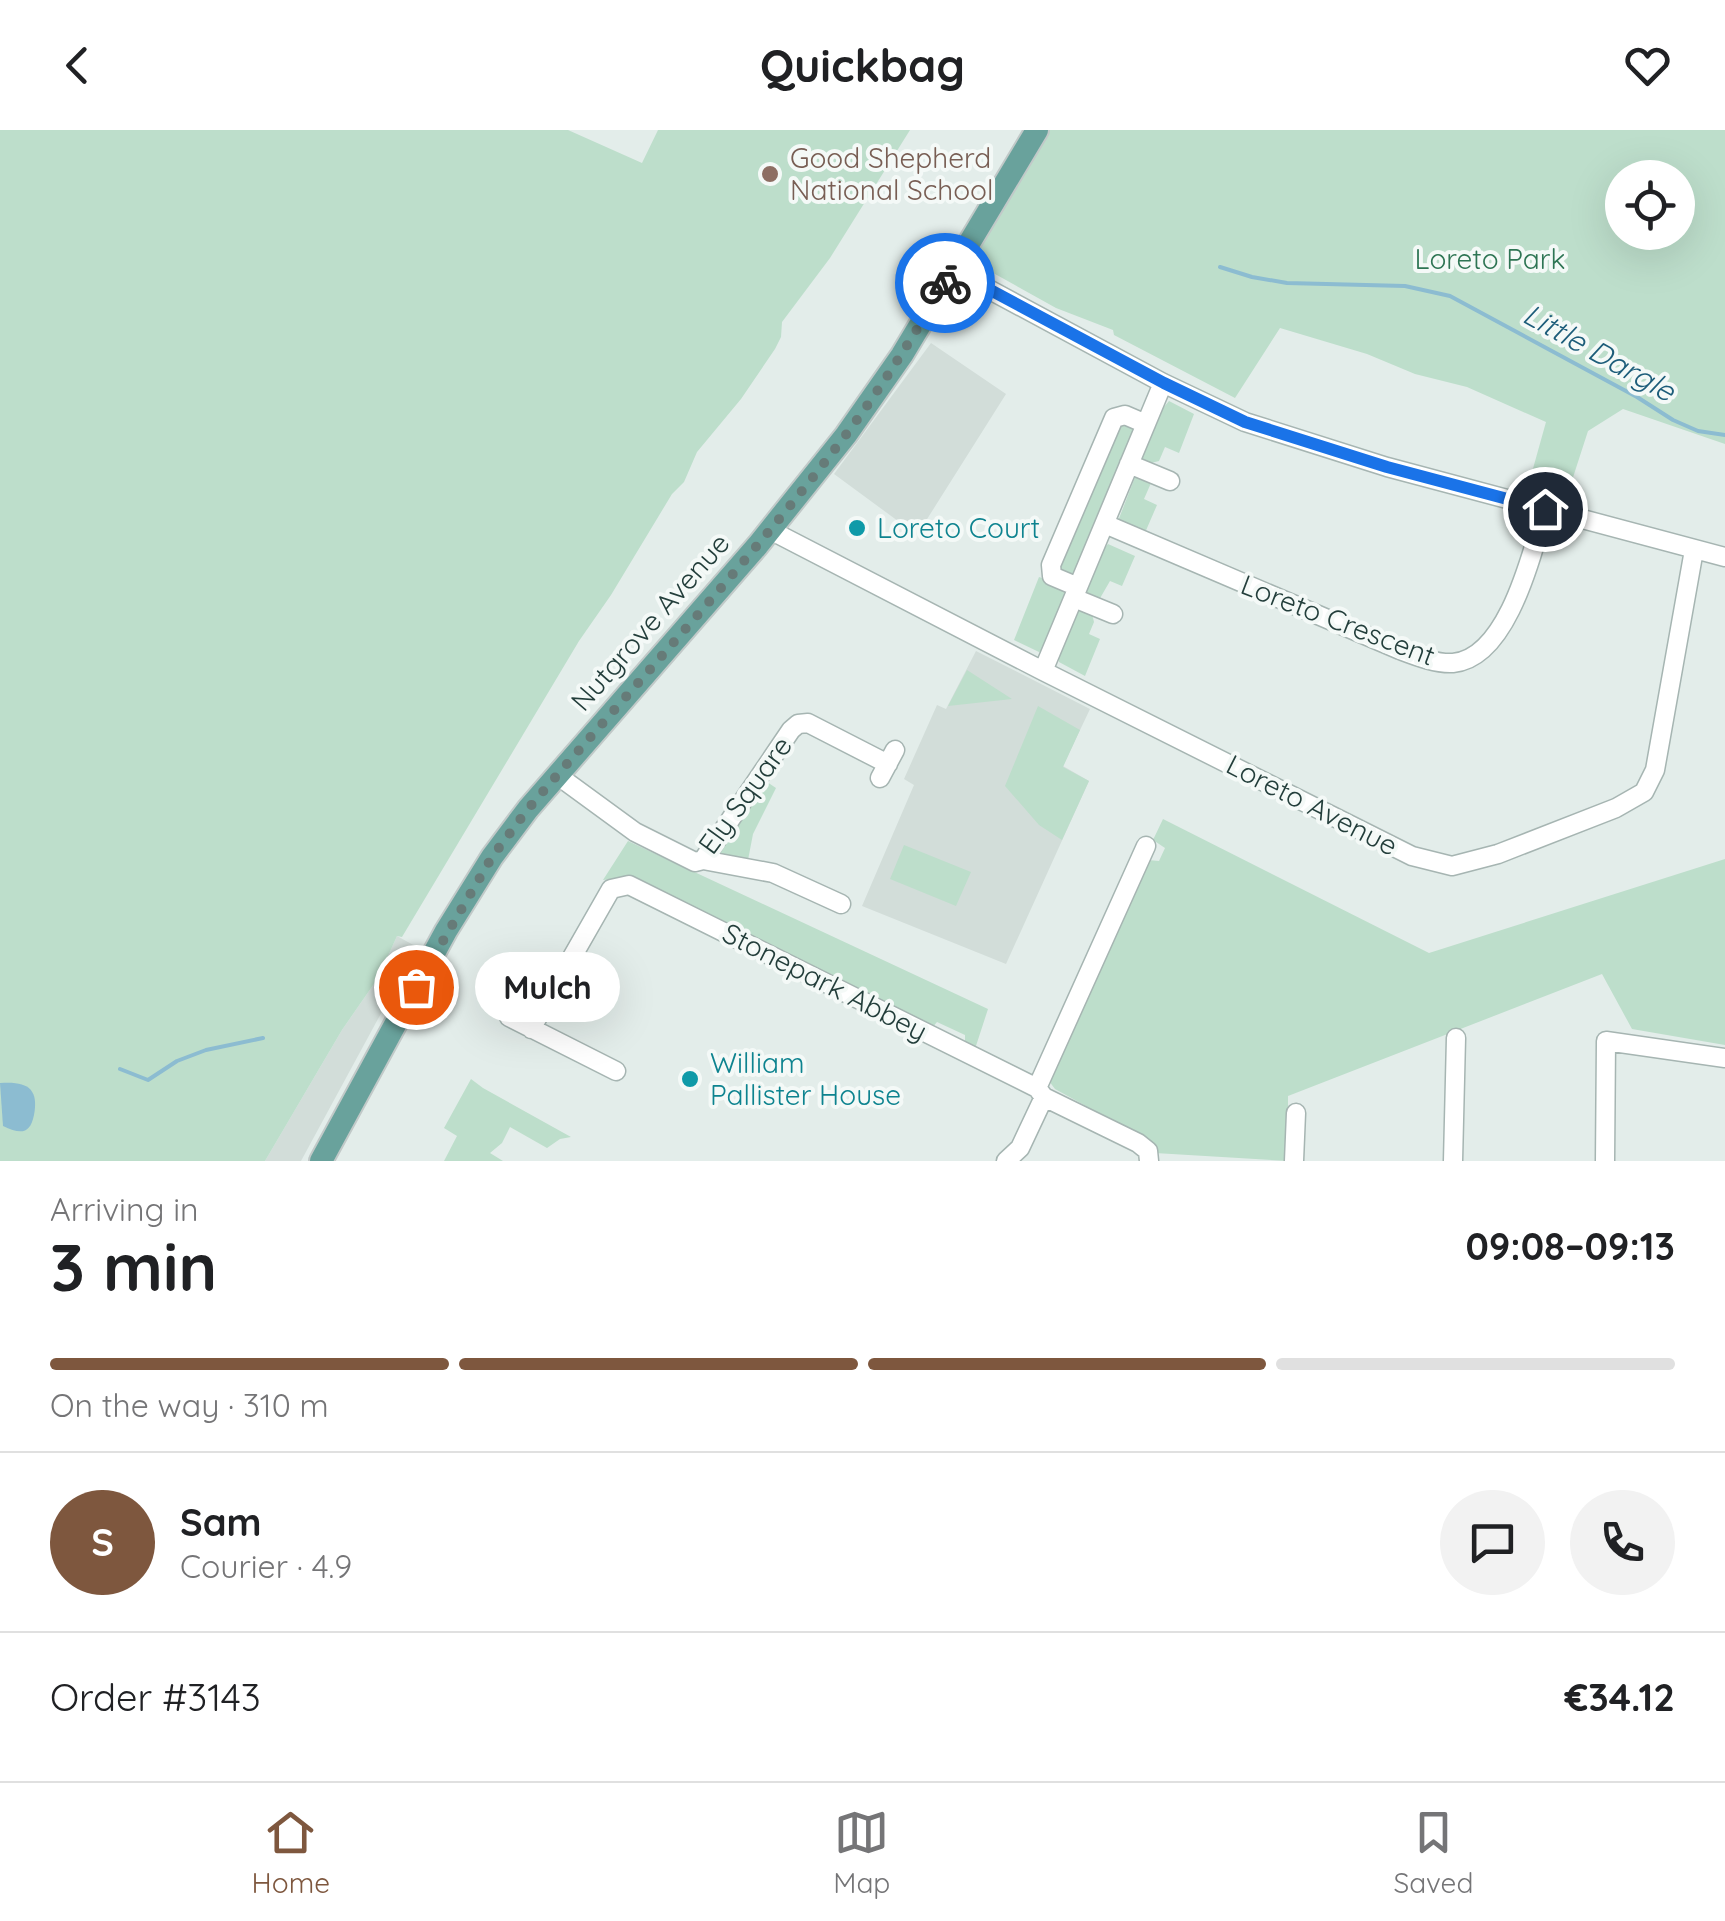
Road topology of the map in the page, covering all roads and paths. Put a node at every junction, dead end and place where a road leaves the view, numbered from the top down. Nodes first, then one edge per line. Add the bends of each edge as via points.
1 (1037, 130) edge
2 (953, 270) junction
3 (1164, 383) junction
4 (1146, 424) junction
5 (1130, 464) junction
6 (1170, 481) dead end
7 (1545, 509) junction
8 (1105, 524) junction
9 (770, 530) junction
10 (1694, 550) junction
11 (1725, 557) edge
12 (1076, 593) junction
13 (1113, 614) dead end
14 (1043, 671) junction
15 (888, 764) dead end
16 (557, 775) junction
17 (1146, 846) dead end
18 (703, 860) junction
19 (841, 904) dead end
20 (509, 1017) dead end
21 (531, 1028) junction
22 (1456, 1038) dead end
23 (1725, 1058) edge
24 (616, 1071) dead end
25 (1040, 1093) junction
26 (1296, 1114) dead end
27 (321, 1161) edge
28 (1006, 1161) edge
29 (1149, 1161) edge
30 (1294, 1161) edge
31 (1453, 1161) edge
32 (1605, 1161) edge

1 - 2 main road, Nutgrove Avenue
2 - 3 street
2 - 9 main road, Nutgrove Avenue via 846,435
3 - 4 street
3 - 7 street via 1245,422
4 - 5 street
4 - 12 street via 1114,418 1051,565 1052,576
5 - 6 street
5 - 8 street
7 - 8 street, Loreto Crescent via 1513,605 1491,642 1470,659 1451,663 1400,650
7 - 10 street
8 - 12 street
9 - 14 street, Loreto Avenue
9 - 16 main road, Nutgrove Avenue
10 - 11 street
10 - 14 street, Loreto Avenue via 1655,770 1644,792 1452,866 1412,856
12 - 13 street
12 - 14 street
15 - 18 street, Ely Square via 798,724
16 - 18 street, Ely Square via 636,832 685,859
16 - 27 main road, Nutgrove Avenue via 492,857 446,931
17 - 25 street
18 - 19 street via 774,873
20 - 21 street
21 - 24 street
21 - 25 street, Stonepark Abbey via 611,889 629,885
22 - 31 street
23 - 32 street via 1606,1041
25 - 28 street via 1020,1148
25 - 29 street, Stonepark Abbey via 1138,1143
26 - 30 street

